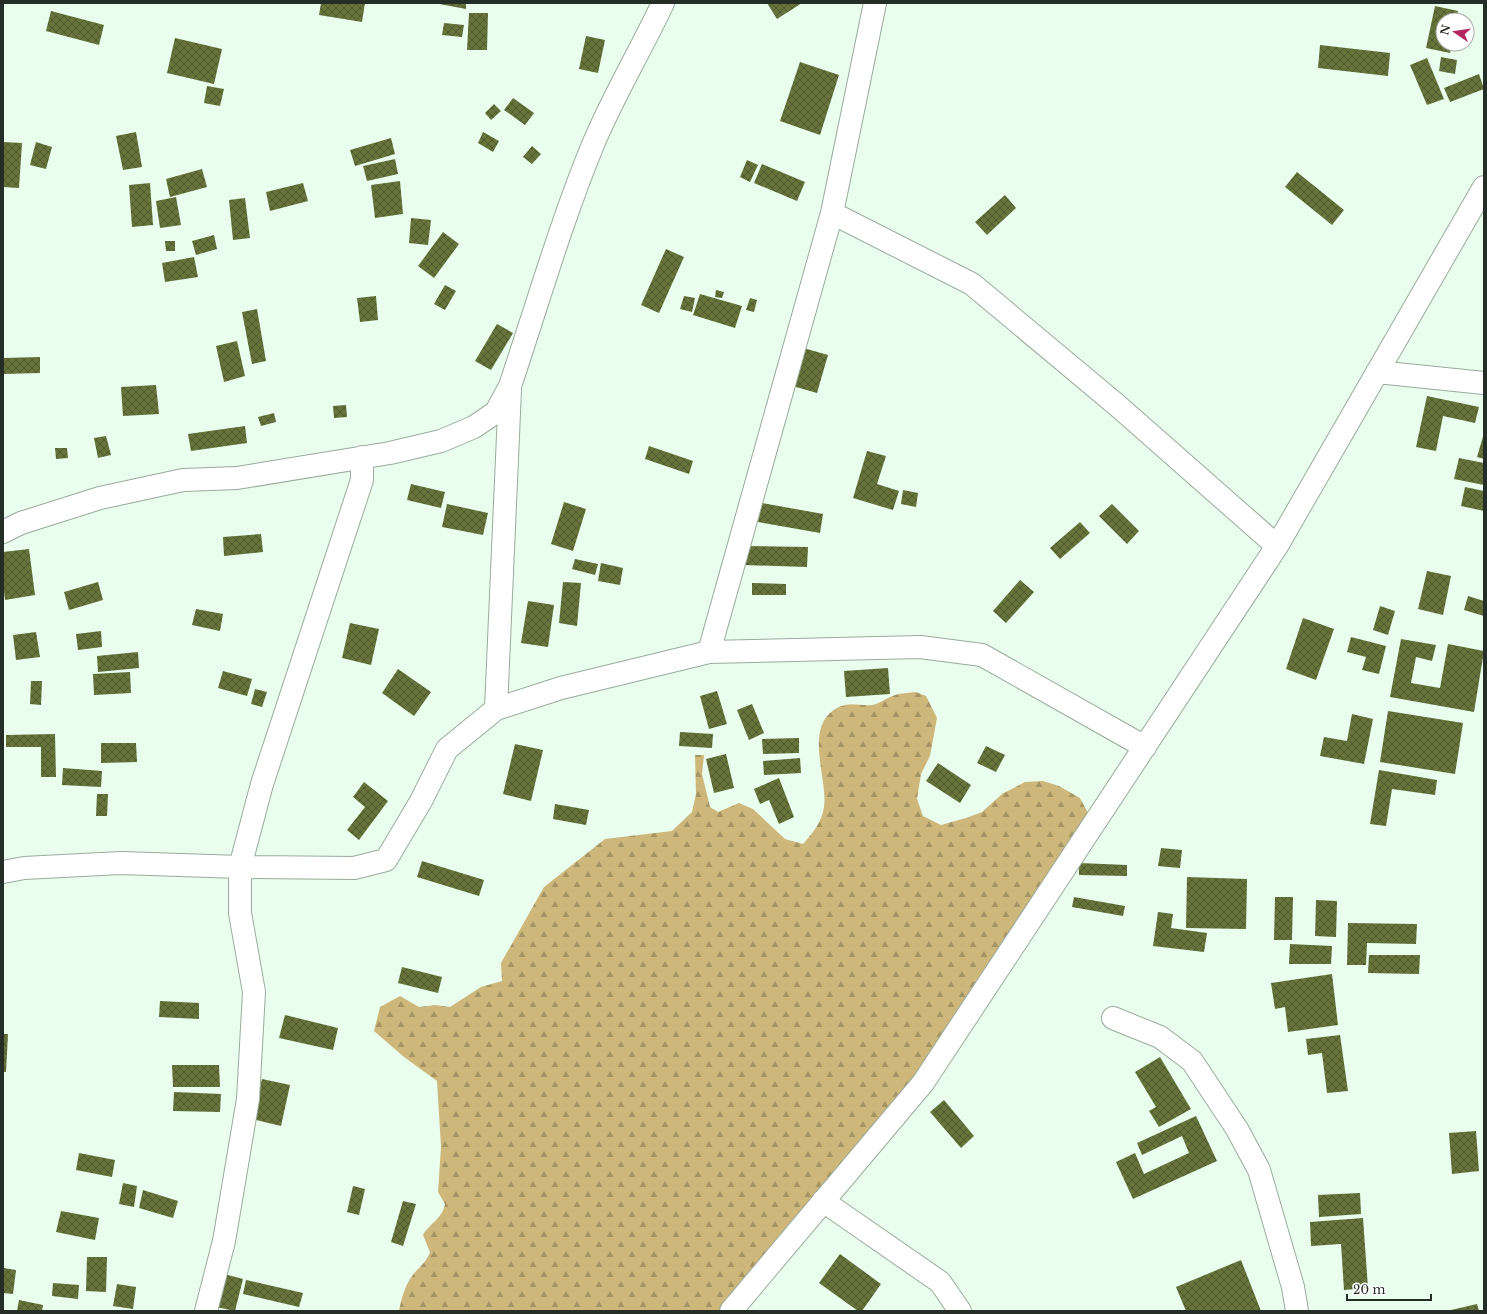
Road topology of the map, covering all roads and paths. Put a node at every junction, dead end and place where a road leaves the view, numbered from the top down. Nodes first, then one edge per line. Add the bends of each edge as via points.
1 (663, 3) edge
2 (875, 3) edge
3 (1484, 188) edge
4 (832, 213) junction
5 (1377, 372) junction
6 (1484, 383) edge
7 (510, 386) junction
8 (362, 457) junction
9 (3, 532) edge
10 (1277, 546) junction
11 (708, 652) junction
12 (496, 708) junction
13 (1145, 747) junction
14 (240, 867) junction
15 (3, 872) edge
16 (1113, 1018) dead end
17 (823, 1201) junction
18 (206, 1311) edge
19 (731, 1311) edge
20 (960, 1311) edge
21 (1296, 1311) edge

1 - 7 street via 613,99 592,147 567,210
2 - 4 street
3 - 5 street
4 - 10 street via 972,284 1118,406
4 - 11 street
5 - 6 street
5 - 10 street
7 - 8 street via 496,412 474,427 441,441
7 - 12 street
8 - 9 street via 237,478 183,480 100,498
8 - 14 street via 362,480 262,784
10 - 13 street
11 - 12 street via 561,688
11 - 13 street via 920,647 982,655
12 - 14 street via 447,749 386,860 354,868
13 - 17 street via 922,1083
14 - 15 street via 121,863 24,868
14 - 18 street via 240,913 254,992 248,1099 224,1241
16 - 21 street via 1160,1037 1192,1061 1237,1129 1259,1170 1293,1287
17 - 19 street
17 - 20 street via 940,1282

